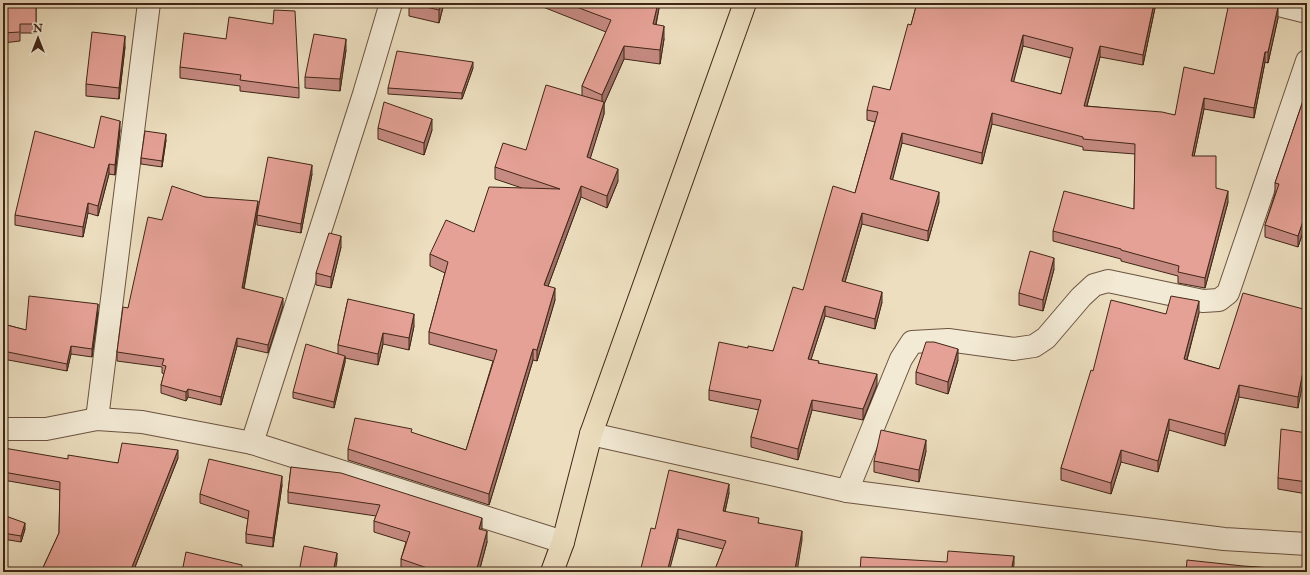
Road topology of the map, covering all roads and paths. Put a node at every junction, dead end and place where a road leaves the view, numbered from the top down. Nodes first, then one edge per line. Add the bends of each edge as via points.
1 (149, 3) edge
2 (391, 3) edge
3 (745, 3) edge
4 (1270, 3) edge
5 (1307, 12) edge
6 (1307, 61) edge
7 (97, 419) junction
8 (3, 430) edge
9 (591, 434) junction
10 (252, 443) junction
11 (847, 491) junction
12 (563, 542) junction
13 (1307, 544) edge
14 (552, 572) edge

1 - 7 street
2 - 10 street
3 - 9 highway
4 - 5 street
6 - 11 street via 1228,293 1219,300 1203,301 1108,281 1094,285 1046,338 1034,346 1014,348 948,340 912,342 901,359
7 - 8 street via 46,429
7 - 10 street via 142,422
9 - 11 street
9 - 12 highway
10 - 12 street
11 - 13 street via 1224,539
12 - 14 highway

